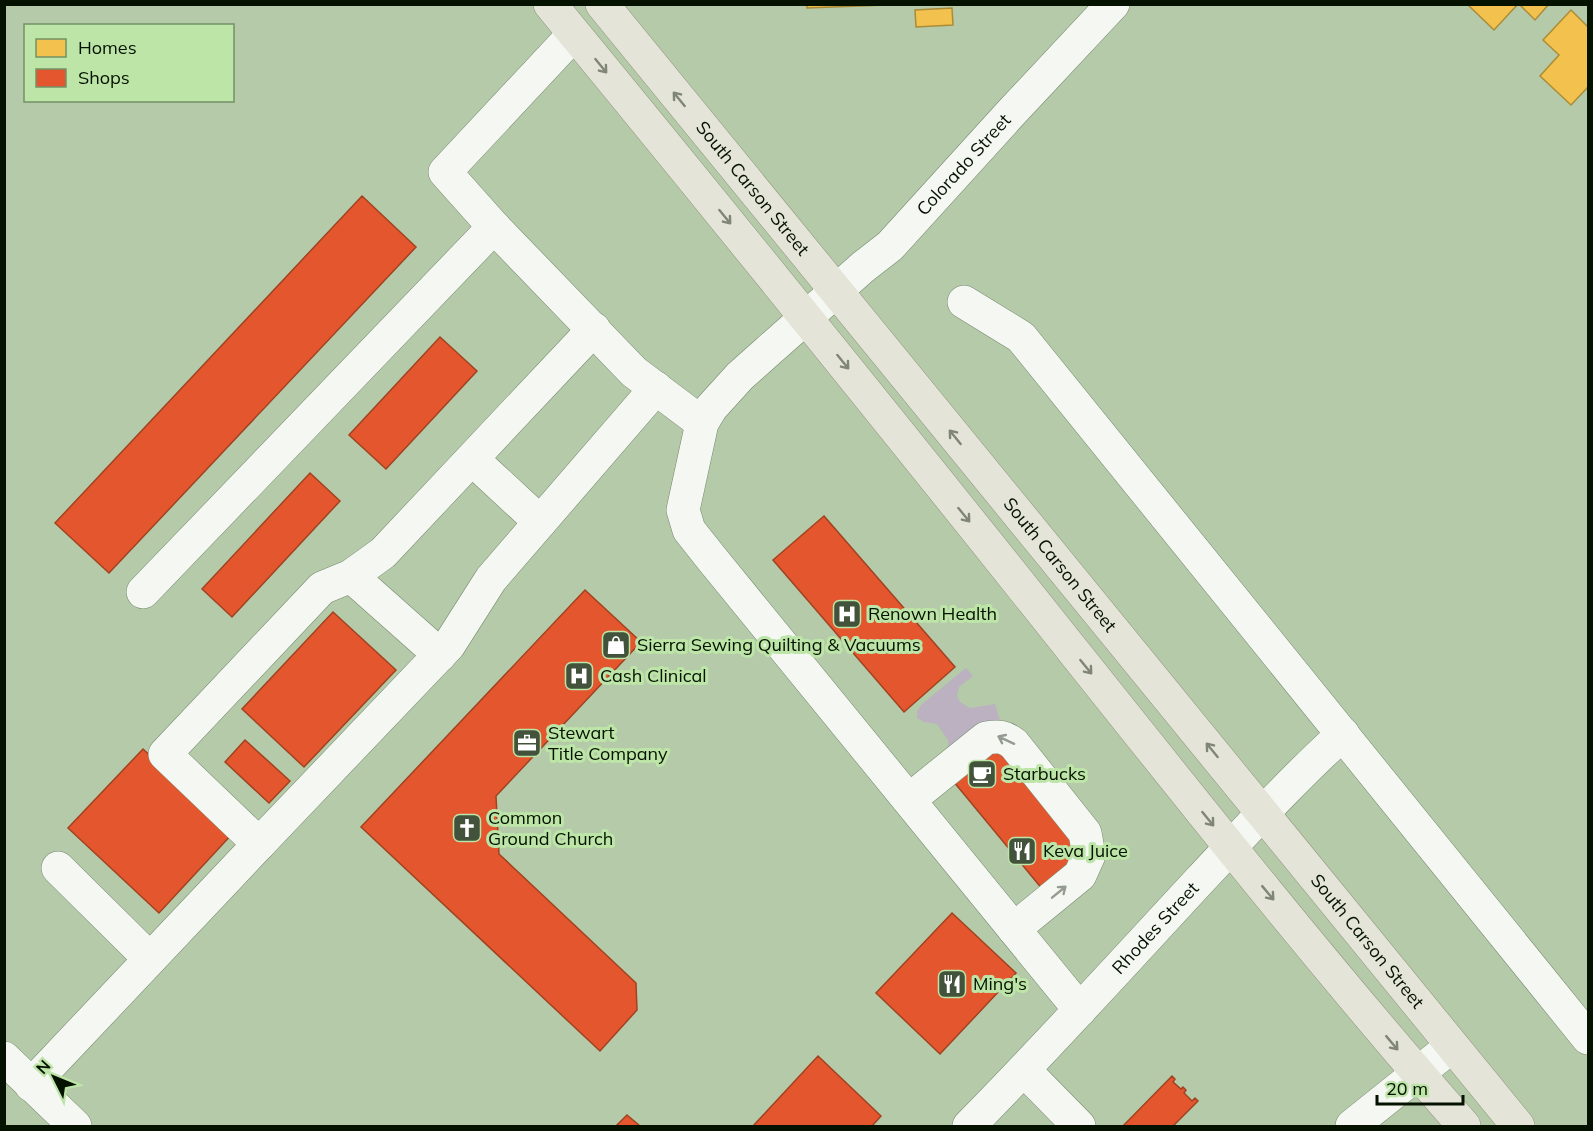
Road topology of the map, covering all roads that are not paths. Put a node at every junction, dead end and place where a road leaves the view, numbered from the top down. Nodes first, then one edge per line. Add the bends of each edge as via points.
1 (550, 4) edge
2 (602, 4) edge
3 (1113, 4) edge
4 (574, 34) junction
5 (494, 227) junction
6 (836, 291) junction
7 (964, 302) dead end
8 (806, 316) junction
9 (594, 329) junction
10 (656, 388) junction
11 (702, 423) junction
12 (472, 459) junction
13 (540, 522) junction
14 (351, 576) junction
15 (143, 592) dead end
16 (440, 655) junction
17 (1343, 734) junction
18 (909, 800) junction
19 (1262, 812) junction
20 (259, 844) junction
21 (1230, 848) junction
22 (58, 868) dead end
23 (1014, 929) junction
24 (150, 959) junction
25 (1080, 1010) junction
26 (1588, 1038) edge
27 (1452, 1046) junction
28 (4, 1058) edge
29 (1024, 1070) junction
30 (1418, 1074) junction
31 (31, 1085) junction
32 (75, 1126) edge
33 (969, 1126) edge
34 (1079, 1126) edge
35 (1352, 1126) edge
36 (1464, 1126) edge
37 (1518, 1126) edge

1 - 4 main road
6 -> 2 main road, South Carson Street
3 - 6 street, Colorado Street via 897,238
4 - 5 street via 445,172
4 -> 8 main road
5 - 9 street
5 - 15 street
6 - 8 street, Colorado Street
19 -> 6 main road, South Carson Street
7 - 17 street via 1021,338
8 - 11 street, Colorado Street via 740,376
8 -> 21 main road
9 - 10 street via 634,372
9 - 12 street
10 - 11 street
10 - 13 street
11 - 18 street via 684,510 689,530
12 - 13 street
12 - 14 street via 383,553
13 - 16 street via 491,579
14 - 16 street
14 - 20 street via 322,588 165,754
16 - 20 street
17 - 19 street, Rhodes Street
17 - 26 street
18 - 23 street
23 -> 18 street via 1080,875 1089,855 1085,833 1014,744 998,736 986,738
19 - 21 street, Rhodes Street
19 - 27 main road, South Carson Street
20 - 24 street
21 - 25 street, Rhodes Street
21 -> 30 main road
22 - 24 street
23 - 25 street
24 - 31 street
25 - 29 street, Rhodes Street
27 - 30 street
27 - 37 main road, South Carson Street
28 - 31 street
29 - 33 street, Rhodes Street
29 - 34 street
30 - 35 street
30 - 36 main road
31 - 32 street

